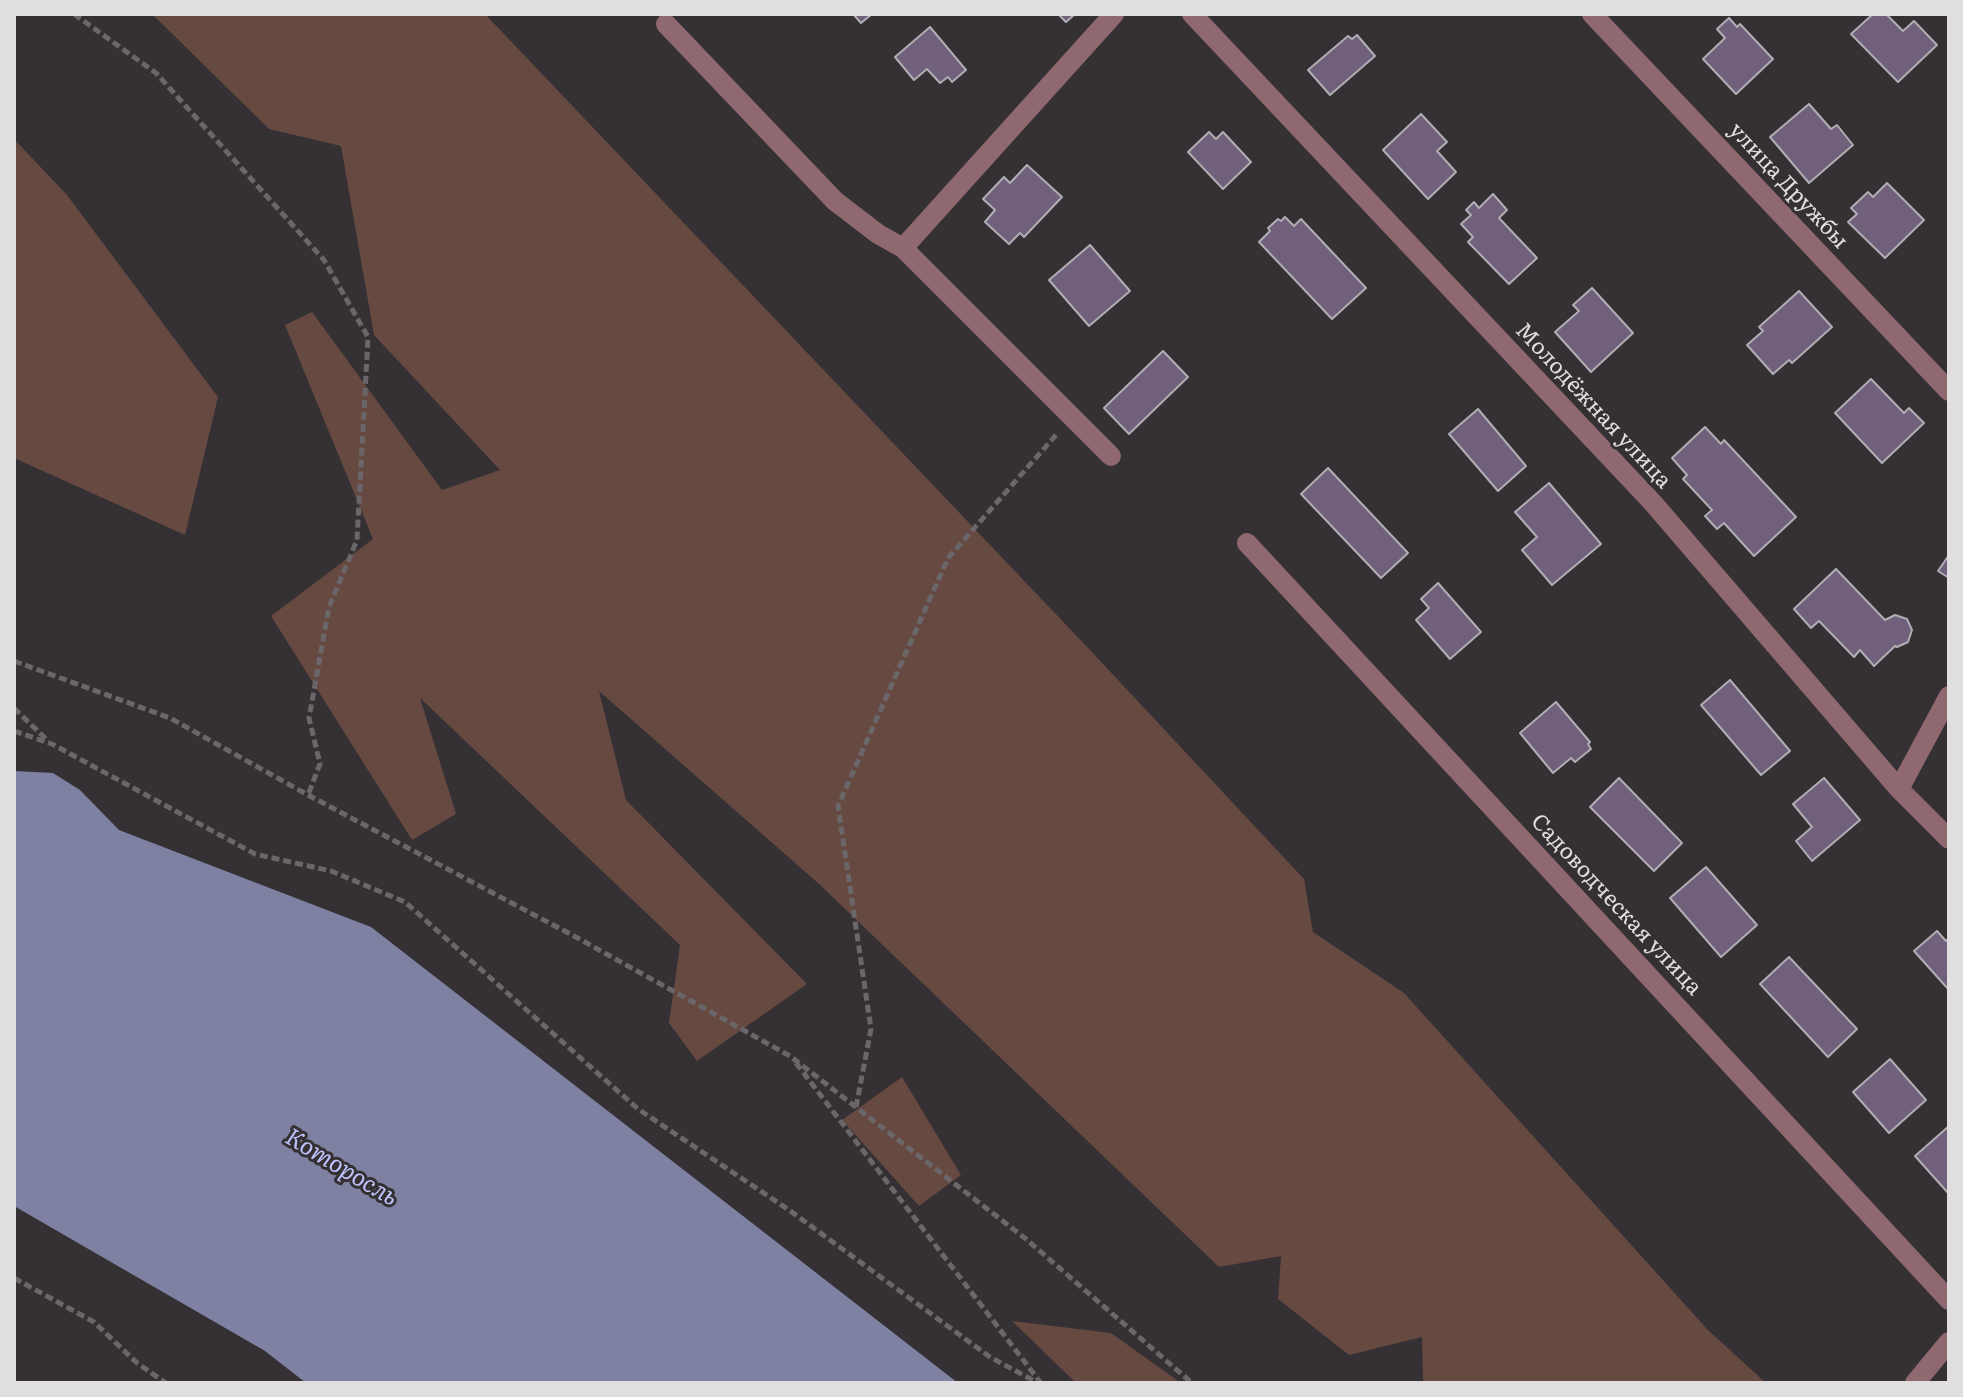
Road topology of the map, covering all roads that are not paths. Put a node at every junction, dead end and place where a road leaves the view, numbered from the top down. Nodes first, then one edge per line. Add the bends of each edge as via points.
1 (1114, 14) edge
2 (1192, 14) edge
3 (1592, 14) edge
4 (666, 24) dead end
5 (903, 248) junction
6 (1949, 391) edge
7 (1111, 456) dead end
8 (1247, 543) dead end
9 (1949, 696) edge
10 (1899, 789) junction
11 (1949, 839) edge
12 (1949, 1300) edge
13 (1949, 1342) edge
14 (1915, 1383) edge

1 - 5 street
2 - 10 street, Молодёжная улица via 1653,503
3 - 6 street, улица Дружбы
4 - 5 street via 835,201
5 - 7 street
8 - 12 street, Садоводческая улица
9 - 10 street
10 - 11 street, Молодёжная улица
13 - 14 street

